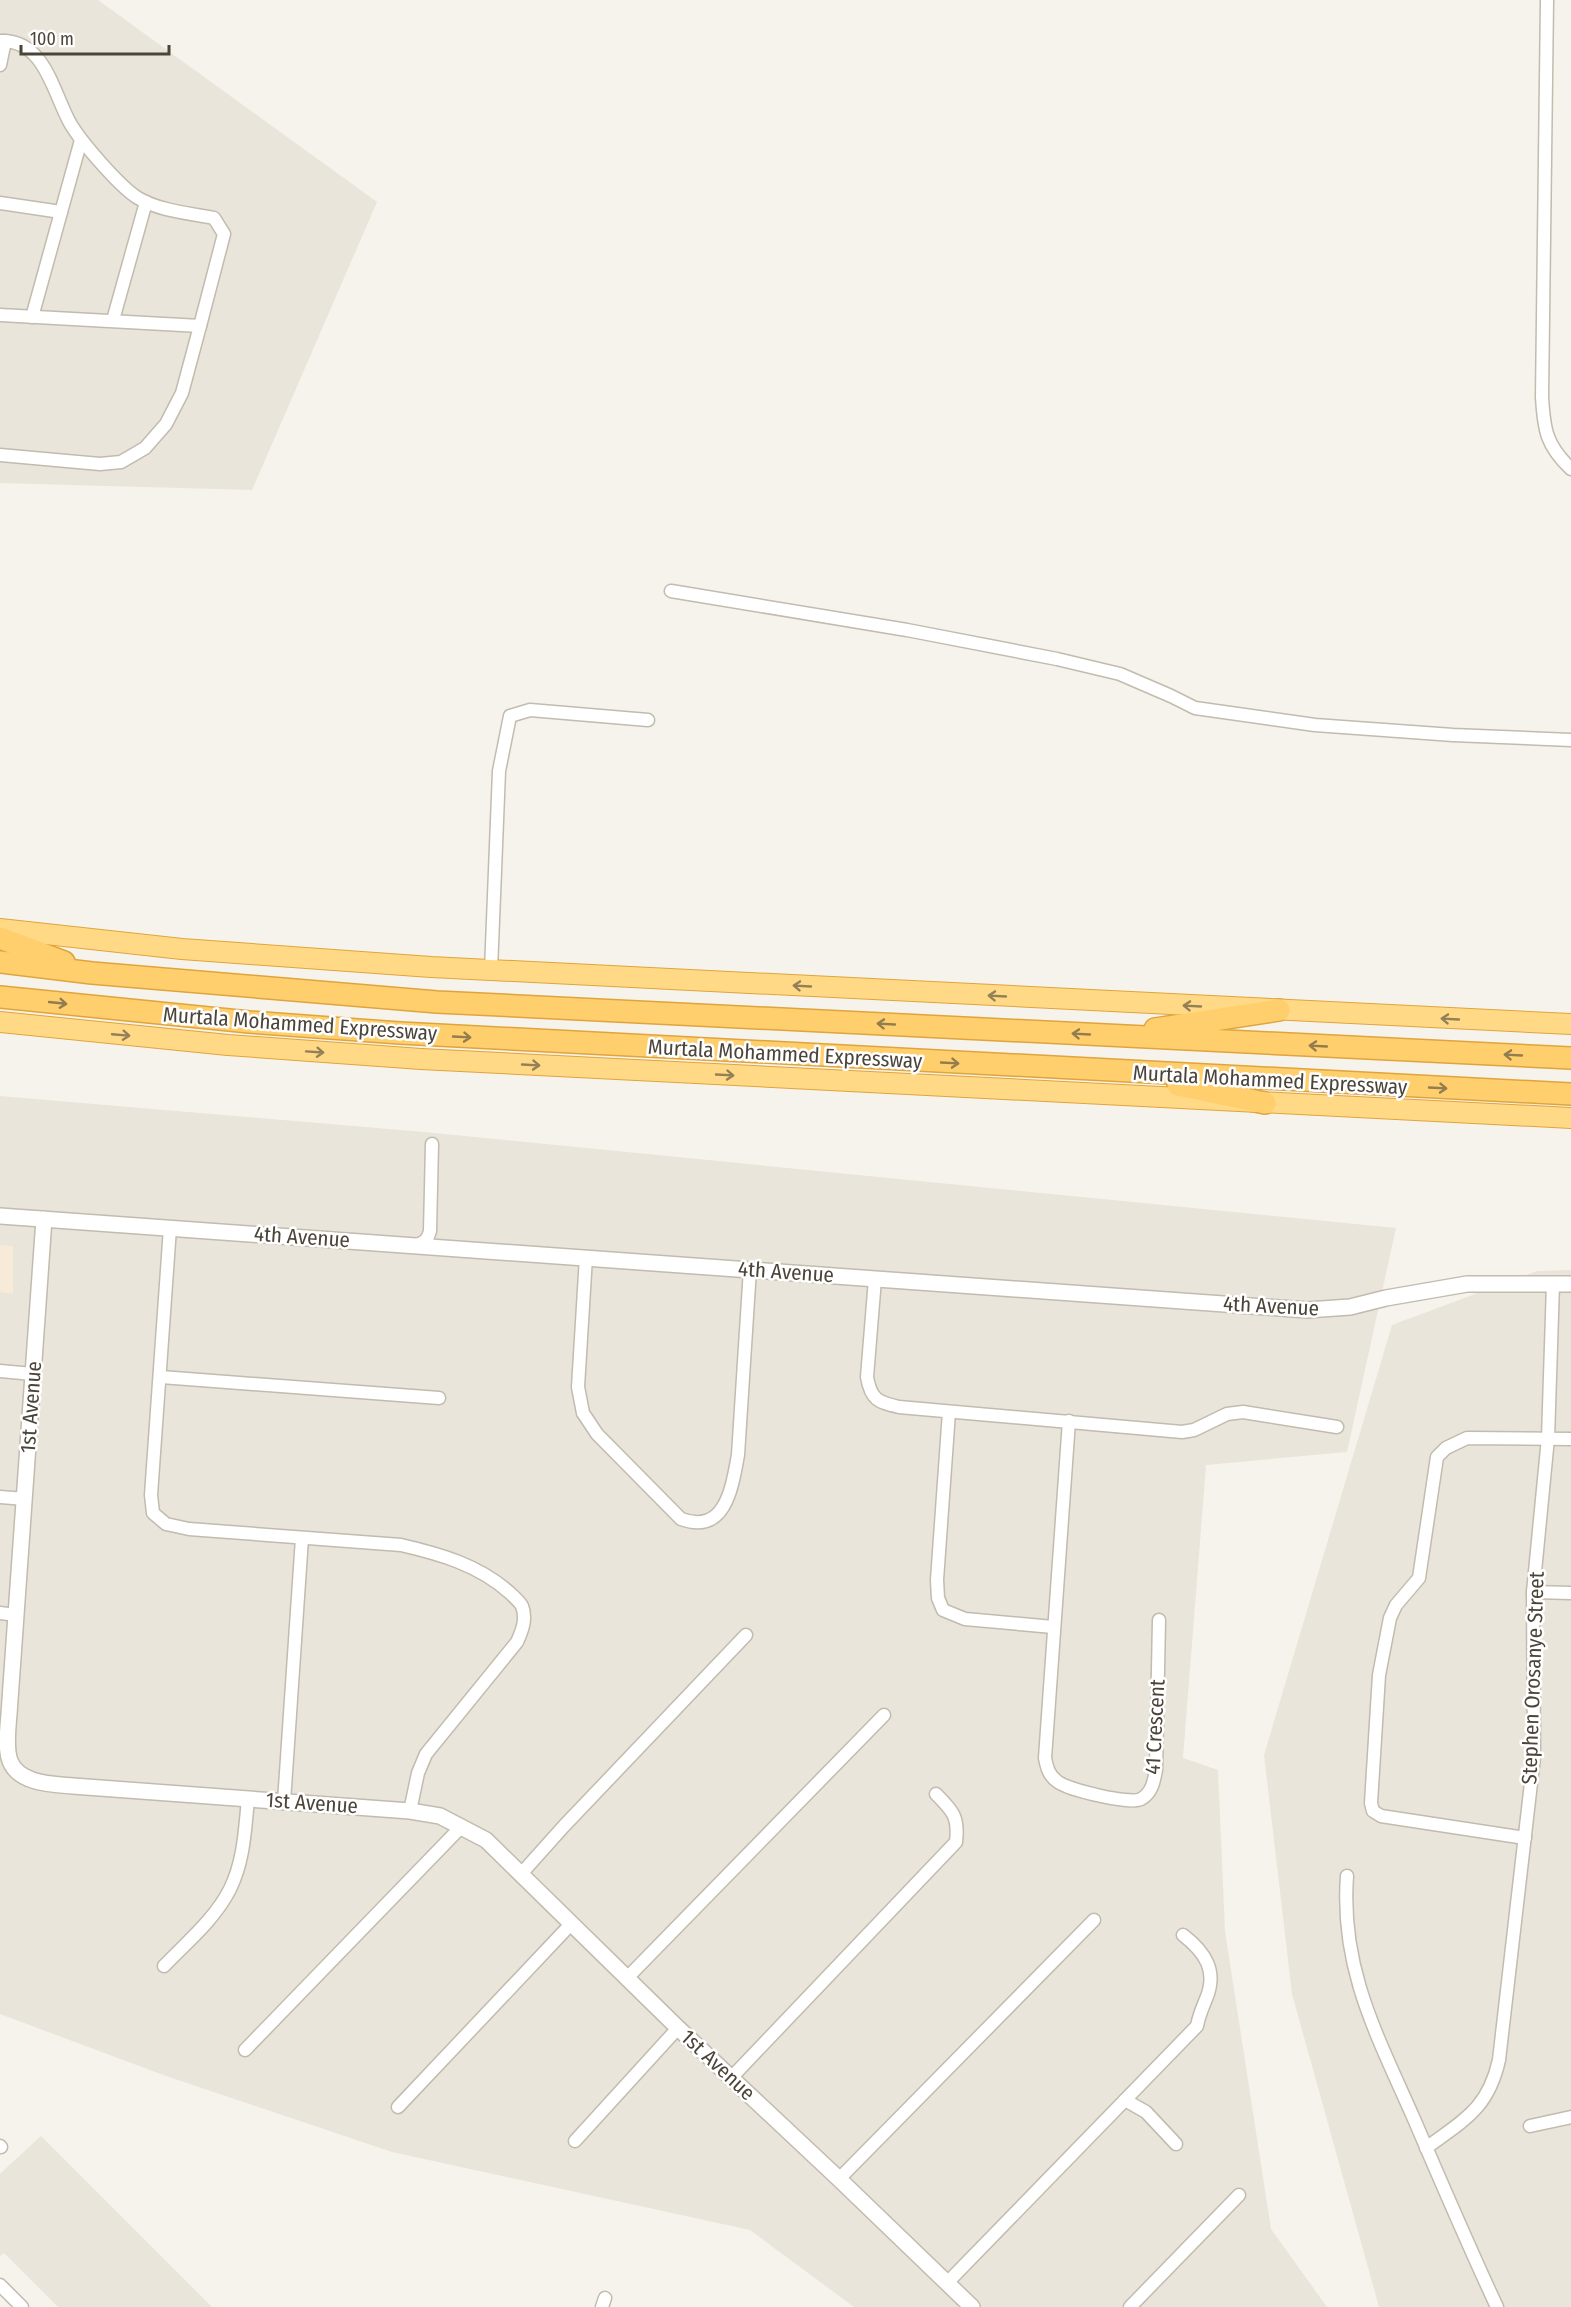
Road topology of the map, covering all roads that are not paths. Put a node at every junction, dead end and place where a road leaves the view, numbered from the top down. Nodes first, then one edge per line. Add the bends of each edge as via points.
1 (1547, 0) edge
2 (2, 41) edge
3 (0, 65) edge
4 (81, 140) junction
5 (146, 201) junction
6 (0, 203) edge
7 (61, 212) junction
8 (0, 315) edge
9 (32, 317) junction
10 (113, 320) junction
11 (200, 326) junction
12 (0, 455) edge
13 (1571, 469) edge
14 (671, 591) dead end
15 (648, 720) dead end
16 (1571, 740) edge
17 (0, 929) edge
18 (0, 938) edge
19 (0, 962) edge
20 (491, 970) junction
21 (92, 973) junction
22 (0, 997) edge
23 (1279, 1010) junction
24 (0, 1022) edge
25 (1571, 1024) edge
26 (1109, 1036) junction
27 (1571, 1058) edge
28 (1113, 1072) junction
29 (1571, 1095) edge
30 (1265, 1103) junction
31 (1571, 1118) edge
32 (432, 1144) dead end
33 (0, 1216) edge
34 (44, 1219) junction
35 (170, 1228) junction
36 (417, 1245) junction
37 (586, 1257) junction
38 (750, 1269) junction
39 (876, 1279) junction
40 (1553, 1284) junction
41 (1571, 1284) edge
42 (0, 1371) edge
43 (33, 1374) junction
44 (161, 1377) junction
45 (438, 1398) dead end
46 (949, 1412) junction
47 (1069, 1421) junction
48 (1337, 1427) dead end
49 (1548, 1438) junction
50 (1571, 1439) edge
51 (0, 1497) edge
52 (25, 1499) junction
53 (302, 1538) junction
54 (1533, 1592) junction
55 (1571, 1593) edge
56 (0, 1613) edge
57 (16, 1615) junction
58 (1159, 1620) dead end
59 (1053, 1627) junction
60 (746, 1635) dead end
61 (884, 1715) dead end
62 (936, 1794) dead end
63 (248, 1799) junction
64 (284, 1802) junction
65 (410, 1811) junction
66 (462, 1826) junction
67 (1525, 1838) junction
68 (521, 1874) junction
69 (1347, 1876) dead end
70 (1094, 1920) dead end
71 (571, 1924) junction
72 (1183, 1935) dead end
73 (164, 1966) dead end
74 (627, 1978) junction
75 (678, 2028) junction
76 (245, 2050) dead end
77 (731, 2079) junction
78 (1125, 2100) junction
79 (398, 2107) dead end
80 (1571, 2117) edge
81 (1530, 2126) dead end
82 (575, 2140) dead end
83 (1176, 2144) dead end
84 (1426, 2148) junction
85 (839, 2179) junction
86 (1239, 2195) dead end
87 (947, 2283) junction
88 (0, 2285) edge
89 (22, 2307) edge
90 (972, 2307) edge
91 (1130, 2307) edge
92 (1497, 2307) edge

1 - 13 street via 1542,397 1548,442
2 - 3 street
2 - 4 street via 20,44 34,54
4 - 5 street via 136,197
4 - 7 street
5 - 10 street
5 - 11 street via 157,207 214,218 224,234
6 - 7 street
7 - 9 street
8 - 9 street
9 - 10 street
10 - 11 street
11 - 12 street via 182,393 166,424 145,448 121,462 100,464
14 - 16 street via 1057,659 1120,674 1195,708 1315,725
15 - 20 street via 530,710 510,716 499,771
17 - 20 highway via 182,949
18 - 21 highway
19 - 21 highway, Murtala Mohammed Expressway
23 -> 20 highway
26 -> 21 highway, Murtala Mohammed Expressway via 436,1002
22 -> 28 highway, Murtala Mohammed Expressway via 400,1033
25 -> 23 highway
23 - 26 highway
24 -> 30 highway, Murtala Mohammed Expressway via 421,1059
27 -> 26 highway, Murtala Mohammed Expressway
28 -> 29 highway, Murtala Mohammed Expressway
28 - 30 highway
30 - 31 highway, Murtala Mohammed Expressway
32 - 36 street via 430,1231 429,1237
33 - 34 street, 4th Avenue
34 - 35 street, 4th Avenue
34 - 43 street, 1st Avenue
35 - 36 street, 4th Avenue
35 - 44 street
36 - 37 street, 4th Avenue
37 - 38 street, 4th Avenue
37 - 38 street via 578,1387 583,1413 597,1434 681,1519 694,1524 708,1522 718,1513 733,1480
38 - 39 street, 4th Avenue
39 - 40 street, 4th Avenue via 1307,1310 1350,1307 1467,1284
39 - 46 street via 867,1377 870,1393 882,1403
40 - 41 street, 4th Avenue
40 - 49 street, Stephen Orosanye Street
42 - 43 street
43 - 52 street, 1st Avenue
44 - 45 street
44 - 53 street via 151,1495 153,1513 166,1524 189,1529
46 - 47 street
46 - 59 street via 937,1580 943,1610 964,1619
47 - 48 street via 1182,1432 1227,1414 1243,1412
47 - 59 street, 41 Crescent
49 - 50 street
49 - 54 street, Stephen Orosanye Street
49 - 67 street via 1467,1438 1437,1457 1419,1578 1390,1618 1379,1675 1372,1791 1373,1811 1381,1816
51 - 52 street
52 - 57 street, 1st Avenue
53 - 64 street
53 - 65 street via 401,1545 433,1552 499,1582 522,1607 524,1628 517,1642 426,1754
54 - 55 street
54 - 67 street, Stephen Orosanye Street via 1534,1757
56 - 57 street
57 - 63 street, 1st Avenue via 8,1742 10,1761 21,1774 39,1782
58 - 59 street, 41 Crescent via 1156,1770 1152,1787 1139,1800 1091,1793 1059,1782 1048,1772
60 - 68 street
61 - 74 street
62 - 77 street via 954,1815 956,1842
63 - 64 street, 1st Avenue
63 - 73 street via 240,1861 231,1888 217,1910
64 - 65 street, 1st Avenue
65 - 66 street, 1st Avenue via 440,1816
66 - 68 street, 1st Avenue via 486,1840
66 - 76 street
67 - 84 street, Stephen Orosanye Street via 1495,2080 1469,2116
68 - 71 street, 1st Avenue
69 - 84 street via 1349,1948 1360,1995
70 - 85 street
71 - 74 street, 1st Avenue
71 - 79 street
72 - 78 street via 1198,1946 1211,1970 1197,2026
74 - 75 street, 1st Avenue
75 - 77 street, 1st Avenue
75 - 82 street
77 - 85 street, 1st Avenue
78 - 83 street via 1146,2112
78 - 87 street
80 - 81 street
84 - 92 street
85 - 87 street, 1st Avenue
86 - 91 street
87 - 90 street, 1st Avenue
88 - 89 street

